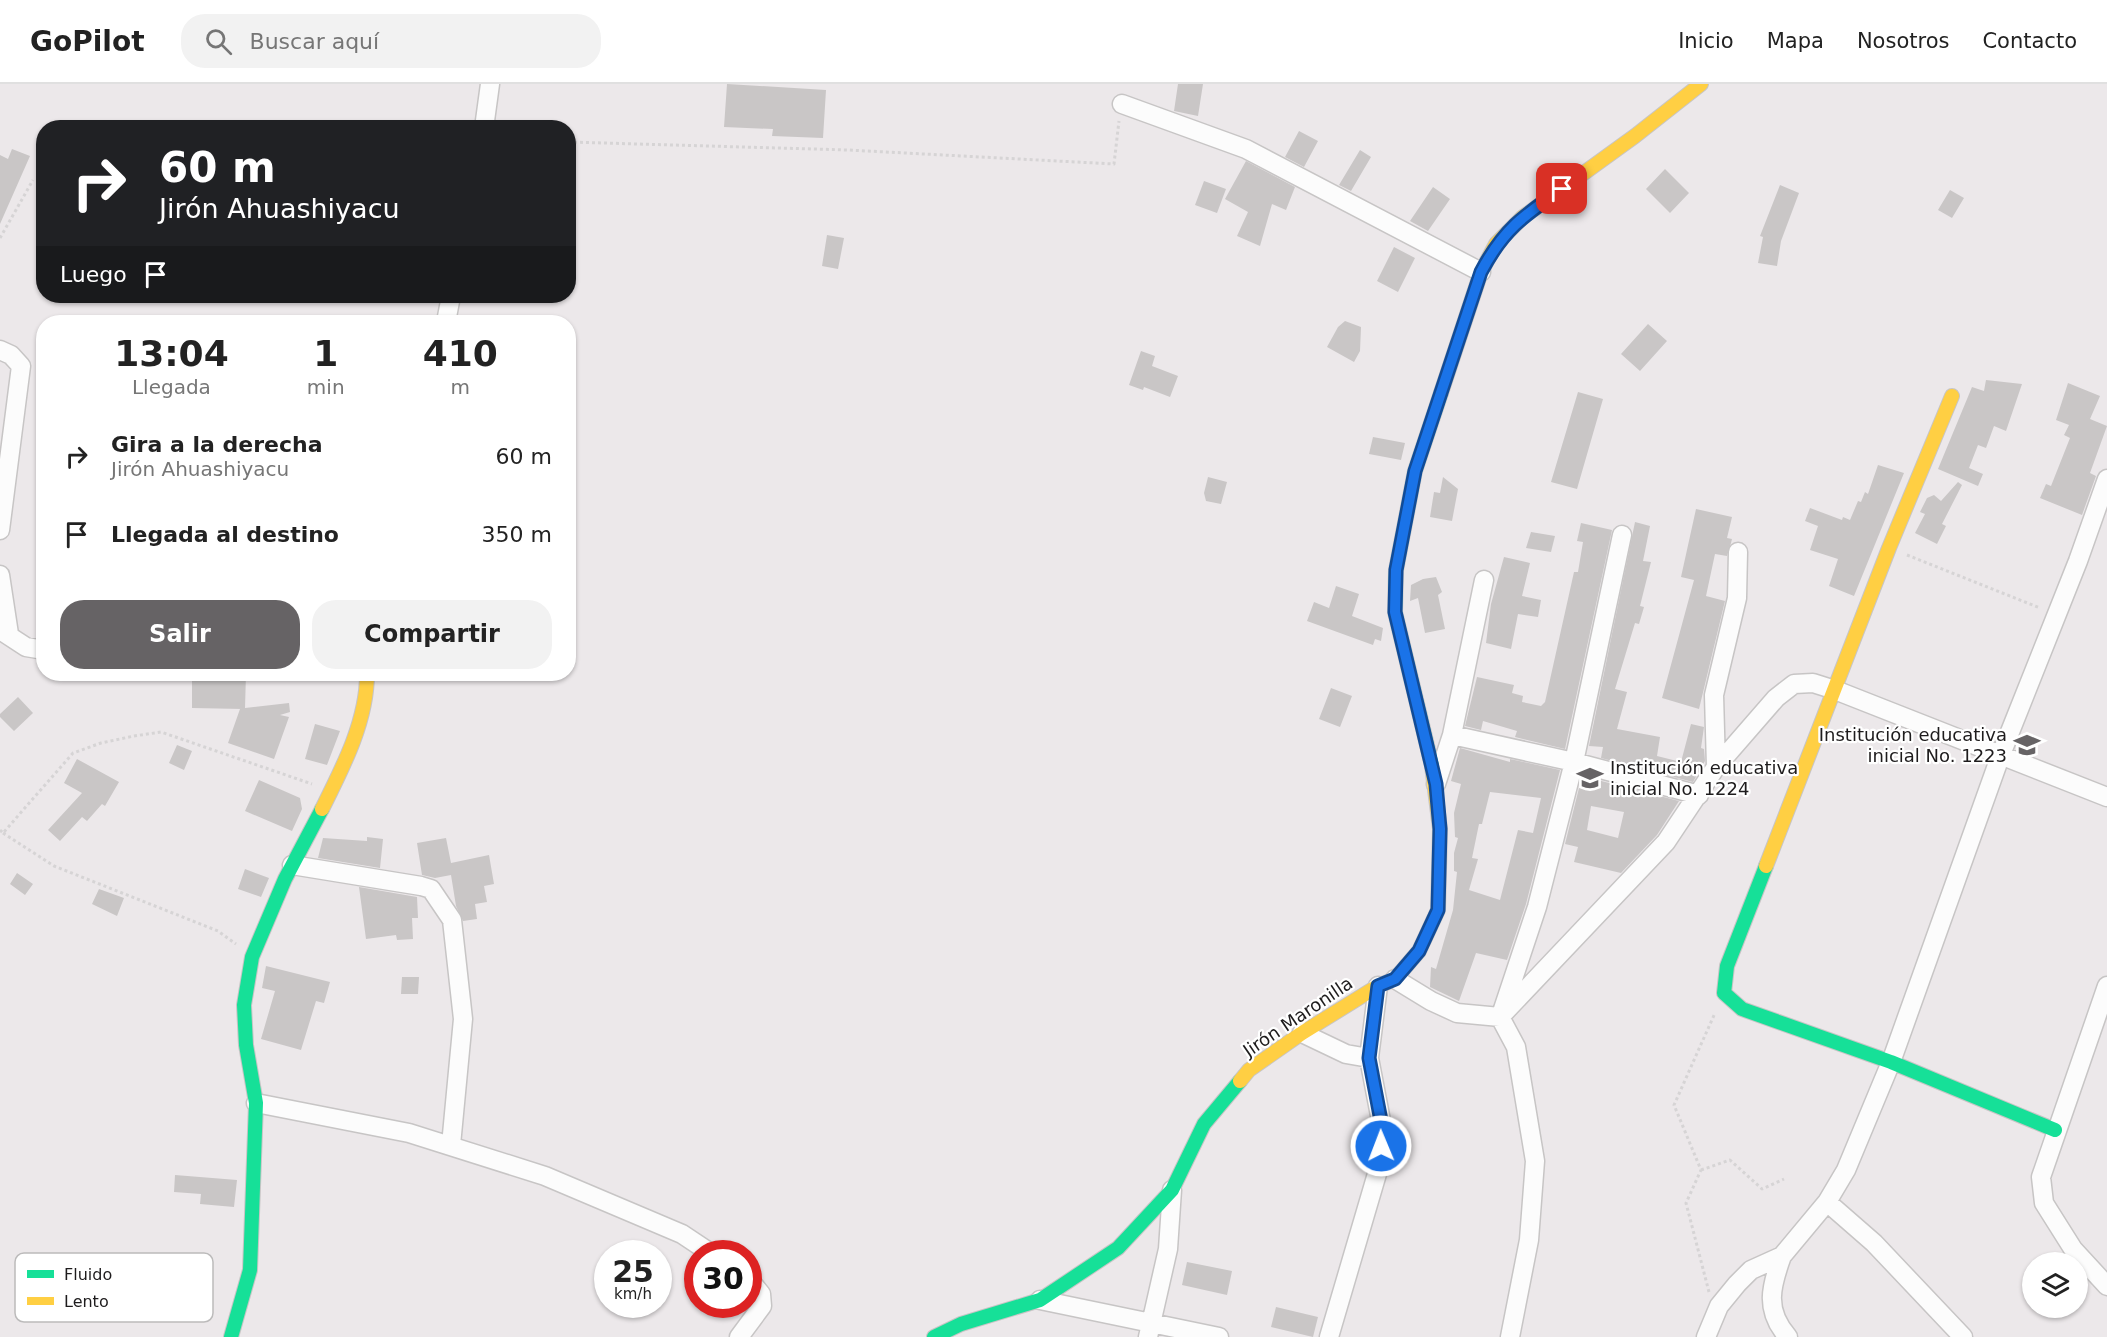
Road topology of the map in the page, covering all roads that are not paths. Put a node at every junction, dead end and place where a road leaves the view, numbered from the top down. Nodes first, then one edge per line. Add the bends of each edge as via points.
1 (490, 84) edge
2 (1701, 84) edge
3 (1122, 104) road end
4 (485, 120) edge
5 (1481, 272) junction
6 (0, 350) edge
7 (1952, 396) dead end
8 (2107, 478) edge
9 (0, 530) edge
10 (1622, 535) dead end
11 (1738, 552) dead end
12 (0, 575) edge
13 (1484, 580) dead end
14 (4, 632) edge
15 (36, 649) edge
16 (367, 681) edge
17 (1835, 690) junction
18 (1452, 735) junction
19 (2000, 757) junction
20 (1574, 762) junction
21 (1716, 767) junction
22 (1436, 784) junction
23 (1700, 795) junction
24 (2107, 798) edge
25 (292, 866) junction
26 (1395, 979) junction
27 (1378, 986) junction
28 (2107, 986) edge
29 (1500, 1017) junction
30 (1302, 1033) junction
31 (1369, 1058) junction
32 (1891, 1062) junction
33 (256, 1103) junction
34 (2055, 1130) junction
35 (452, 1145) junction
36 (1172, 1190) junction
37 (1827, 1202) junction
38 (691, 1240) edge
39 (1782, 1256) junction
40 (2107, 1286) edge
41 (1040, 1300) junction
42 (753, 1318) edge
43 (1150, 1330) edge
44 (960, 1331) edge
45 (231, 1337) edge
46 (739, 1337) edge
47 (934, 1337) edge
48 (1219, 1337) edge
49 (1329, 1337) edge
50 (1510, 1337) edge
51 (1706, 1337) edge
52 (1788, 1337) edge
53 (1963, 1337) edge

1 - 4 street
2 - 5 street via 1523,217 1496,244
3 - 5 street via 1246,149
5 - 22 street via 1415,471 1396,570 1395,612
6 - 9 street via 21,366
7 - 17 street
8 - 19 street
10 - 20 street
11 - 21 street via 1737,598 1714,695
12 - 14 street
13 - 18 street
14 - 15 street via 26,647
16 - 25 street via 367,697 344,766
17 - 19 street
17 - 21 street via 1813,683 1794,684 1776,698
17 - 32 street via 1727,966 1724,993 1742,1009
18 - 20 street
18 - 22 street
19 - 24 street
19 - 32 street
20 - 23 street
20 - 29 street via 1537,907
21 - 23 street
22 - 26 street via 1440,829 1438,910 1419,951
23 - 29 street via 1666,842
25 - 33 street via 252,957 244,1005
25 - 35 street via 431,889 452,920 464,1019
26 - 27 street, Jirón Maronilla
26 - 29 street via 1457,1013
27 - 30 street, Jirón Maronilla
27 - 31 street
28 - 34 street
29 - 50 street via 1516,1047 1535,1161 1529,1240
30 - 31 street via 1346,1054
30 - 36 street, Jirón Maronilla via 1249,1070 1204,1124
31 - 49 street via 1382,1126 1379,1167
32 - 34 street
32 - 37 street via 1846,1170
33 - 35 street
33 - 45 street via 250,1270
34 - 40 street via 2041,1177 2044,1203 2073,1249
35 - 38 street via 545,1176
36 - 41 street, Jirón Maronilla via 1118,1248
36 - 43 street via 1168,1249
37 - 39 street
37 - 53 street via 1874,1243
39 - 51 street via 1751,1270 1737,1284 1719,1306
39 - 52 street via 1771,1286 1773,1312
41 - 43 street
41 - 44 street, Jirón Maronilla
42 - 46 street
43 - 48 street
44 - 47 street, Jirón Maronilla

